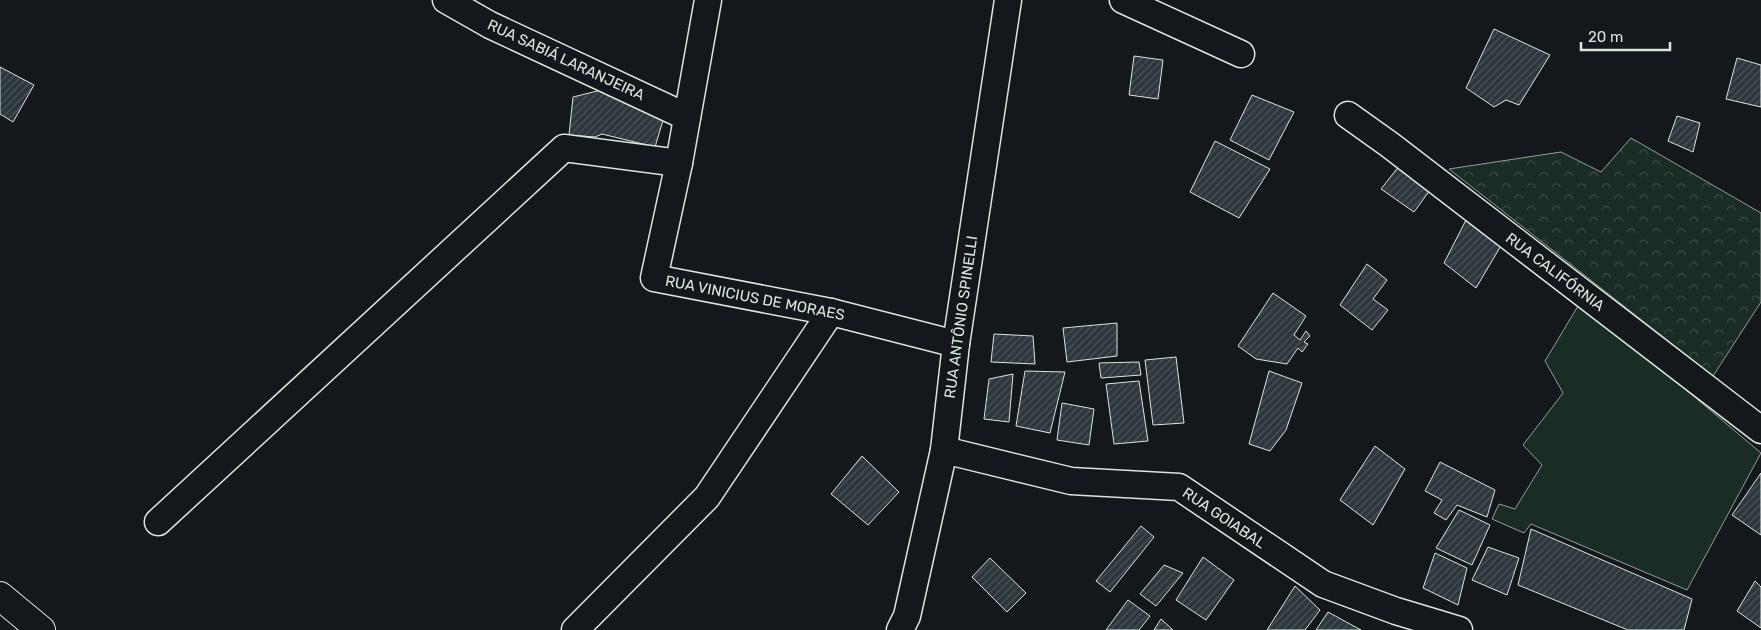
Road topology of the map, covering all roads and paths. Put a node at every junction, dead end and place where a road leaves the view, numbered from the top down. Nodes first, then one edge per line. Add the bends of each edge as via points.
1 (446, 0) edge
2 (708, 0) edge
3 (1008, 0) edge
4 (1123, 0) edge
5 (1241, 54) dead end
6 (1348, 115) dead end
7 (686, 117) junction
8 (679, 164) junction
9 (831, 312) junction
10 (956, 344) junction
11 (1761, 430) edge
12 (944, 450) junction
13 (158, 522) dead end
14 (0, 596) edge
15 (42, 630) edge
16 (575, 630) edge
17 (900, 630) edge
18 (1459, 630) edge

1 - 7 street, RUA SABIÁ LARANJEIRA
2 - 7 street, RUA VINICIUS DE MORAES
3 - 10 street, RUA ANTÔNIO SPINELLI
4 - 5 street
6 - 11 street, RUA CALIFÓRNIA
7 - 8 street, RUA VINICIUS DE MORAES
8 - 9 street, RUA VINICIUS DE MORAES via 654,278
8 - 13 street via 564,148
9 - 10 street, RUA VINICIUS DE MORAES
9 - 16 street via 707,497
10 - 12 street, RUA ANTÔNIO SPINELLI
12 - 17 street, RUA ANTÔNIO SPINELLI via 908,616
12 - 18 street, RUA GOIABAL via 1072,481 1178,487 1323,584
14 - 15 street

